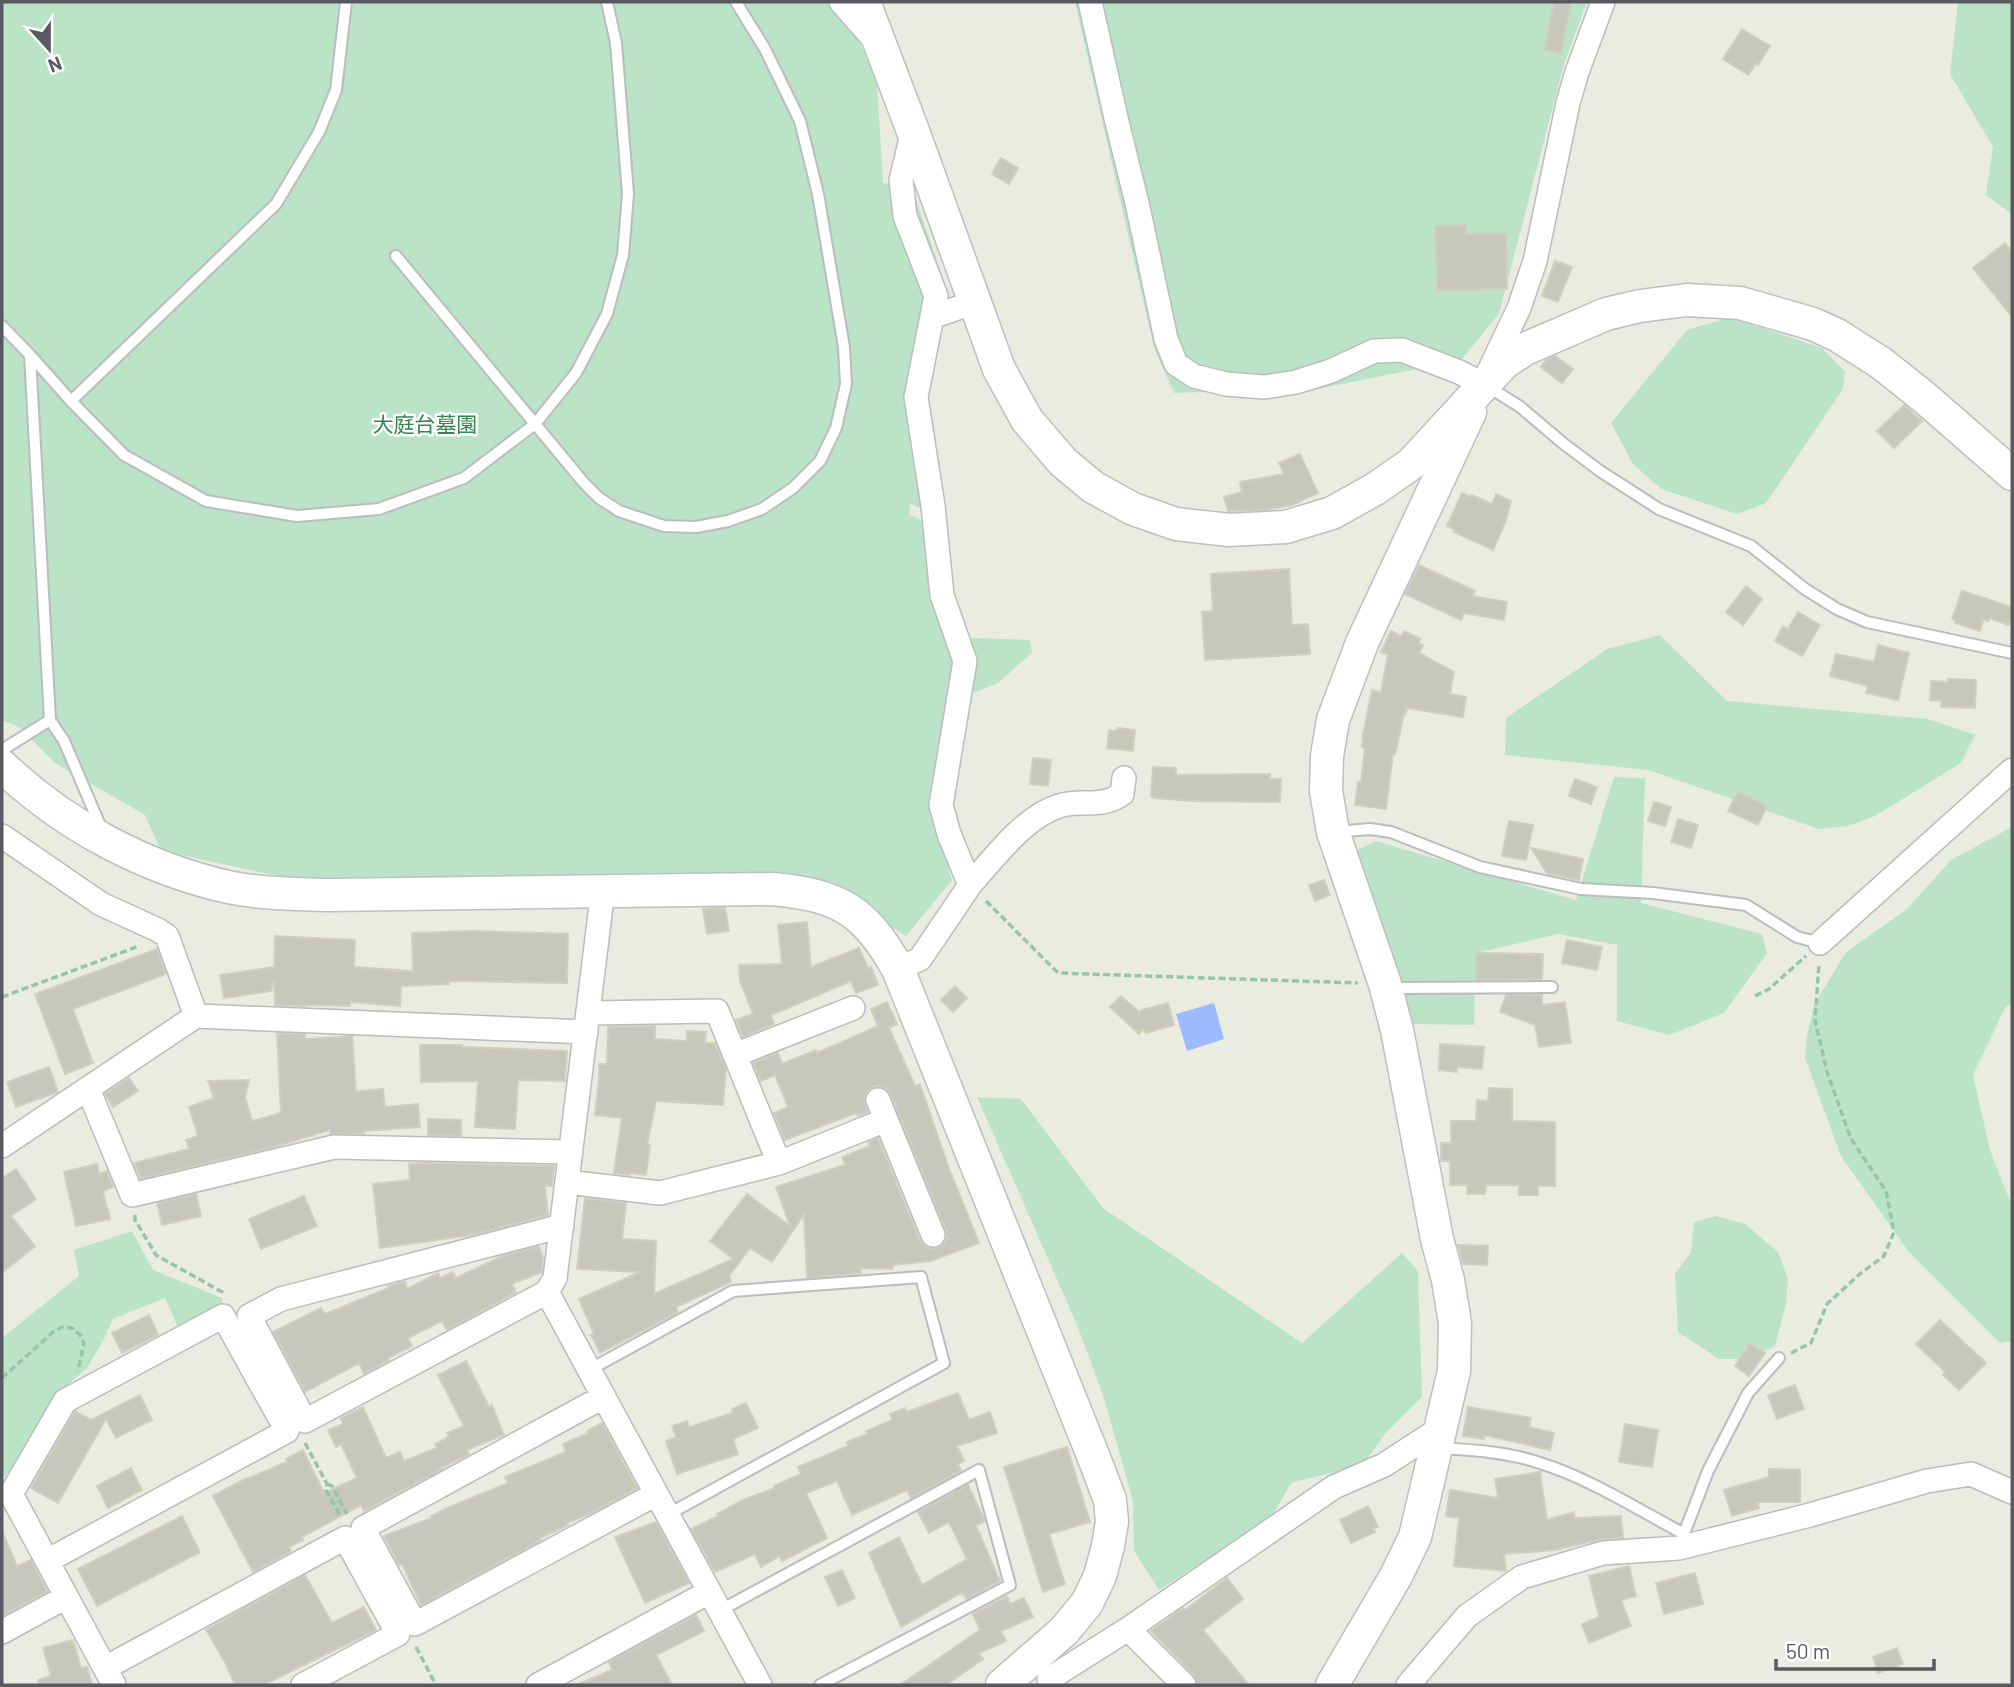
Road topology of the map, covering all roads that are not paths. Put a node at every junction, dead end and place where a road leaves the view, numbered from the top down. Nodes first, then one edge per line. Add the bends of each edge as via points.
1 (346, 2) edge
2 (607, 2) edge
3 (736, 2) edge
4 (841, 2) edge
5 (864, 2) edge
6 (1090, 2) edge
7 (1604, 2) edge
8 (880, 46) junction
9 (913, 131) junction
10 (396, 256) dead end
11 (975, 302) junction
12 (932, 317) junction
13 (2, 326) edge
14 (30, 355) junction
15 (1483, 384) junction
16 (71, 401) junction
17 (535, 424) junction
18 (2012, 474) edge
19 (2012, 653) edge
20 (50, 720) junction
21 (2, 750) edge
22 (2, 766) edge
23 (2012, 769) edge
24 (1124, 778) dead end
25 (1333, 832) junction
26 (2, 836) edge
27 (107, 843) junction
28 (970, 885) junction
29 (603, 890) junction
30 (1820, 943) joint
31 (898, 969) junction
32 (1385, 986) junction
33 (1552, 987) dead end
34 (853, 1008) dead end
35 (196, 1016) junction
36 (587, 1022) junction
37 (735, 1055) junction
38 (88, 1088) junction
39 (2, 1146) edge
40 (571, 1152) junction
41 (779, 1163) junction
42 (568, 1182) junction
43 (562, 1226) junction
44 (933, 1236) dead end
45 (547, 1293) junction
46 (1779, 1358) road end
47 (589, 1370) junction
48 (603, 1397) junction
49 (1439, 1438) junction
50 (2012, 1492) edge
51 (656, 1493) junction
52 (667, 1515) junction
53 (1681, 1541) junction
54 (47, 1561) junction
55 (66, 1597) junction
56 (714, 1602) junction
57 (1128, 1629) junction
58 (2, 1632) edge
59 (1045, 1674) edge
60 (109, 1676) edge
61 (303, 1685) edge
62 (538, 1685) edge
63 (760, 1685) edge
64 (820, 1685) edge
65 (1002, 1685) edge
66 (1184, 1685) edge
67 (1332, 1685) edge
68 (1408, 1685) edge

1 - 16 lane via 335,90 319,132 276,204
2 - 17 lane via 616,43 628,194 623,255 607,314 576,373
3 - 17 lane via 800,121 818,194 846,383 835,428 820,461 793,488 762,509 696,527 664,526 619,511 599,498
4 - 8 street
5 - 8 street
6 - 15 street via 1166,339 1176,364 1194,376 1264,387 1331,371 1374,351 1402,349
7 - 15 street via 1568,103 1535,261 1519,309
8 - 9 street
9 - 11 street
9 - 12 street via 901,180 905,216 936,296
10 - 17 lane
11 - 12 street
11 - 15 street via 999,369 1027,420 1063,462 1093,487 1133,509 1176,524 1229,530 1286,527 1332,513 1411,464
12 - 28 street via 916,397 942,595 965,661 942,804
13 - 14 lane
14 - 16 lane
14 - 20 lane
15 - 18 street via 1525,349 1606,314 1686,300 1740,303 1837,335 1881,363
15 - 19 lane via 1659,509 1752,546 1837,609 1867,622
15 - 25 street via 1362,643 1333,720 1325,791
16 - 17 lane via 124,455 206,501 297,516 379,509 464,478
20 - 21 lane
20 - 27 lane via 64,741
22 - 27 street via 25,788
23 - 30 street
24 - 28 street via 1122,794 1111,801 1061,805 1040,814
25 - 30 lane via 1391,832 1480,867 1581,889 1746,905 1797,937
25 - 32 street
26 - 35 street via 101,904 167,936
27 - 29 street via 228,887 280,894
28 - 31 street via 920,959
29 - 31 street via 772,889 825,897 869,925
29 - 36 street
31 - 59 street via 1110,1500 1112,1522 1100,1576 1087,1603 1064,1630
32 - 33 lane
32 - 49 street via 1455,1323 1454,1371
34 - 37 street
35 - 36 street
35 - 38 street
36 - 37 street via 717,1011
36 - 40 street
37 - 41 street
38 - 39 street
38 - 40 street via 132,1195 334,1147
40 - 42 street
41 - 42 street via 660,1193
41 - 44 street via 882,1110
42 - 43 street
43 - 45 street via 555,1278
43 - 45 street via 281,1299 249,1316 305,1421
45 - 47 street
46 - 53 lane via 1748,1393 1708,1471
47 - 48 street
47 - 52 lane via 733,1291 921,1277 944,1363
48 - 51 street
48 - 51 street via 363,1528 415,1624
49 - 53 lane via 1570,1473
49 - 57 street via 1334,1486
49 - 67 street via 1415,1537
50 - 53 street via 1971,1474 1927,1481 1810,1515
51 - 52 street
52 - 56 street
53 - 68 street via 1603,1553 1522,1577 1467,1616
54 - 54 street via 10,1494 65,1401 223,1316 287,1431
54 - 55 street
55 - 58 street
55 - 60 street
56 - 62 street
56 - 63 street
56 - 64 lane via 979,1470 1010,1585
57 - 59 street
57 - 66 street
59 - 65 street
60 - 61 street via 345,1538 398,1634

